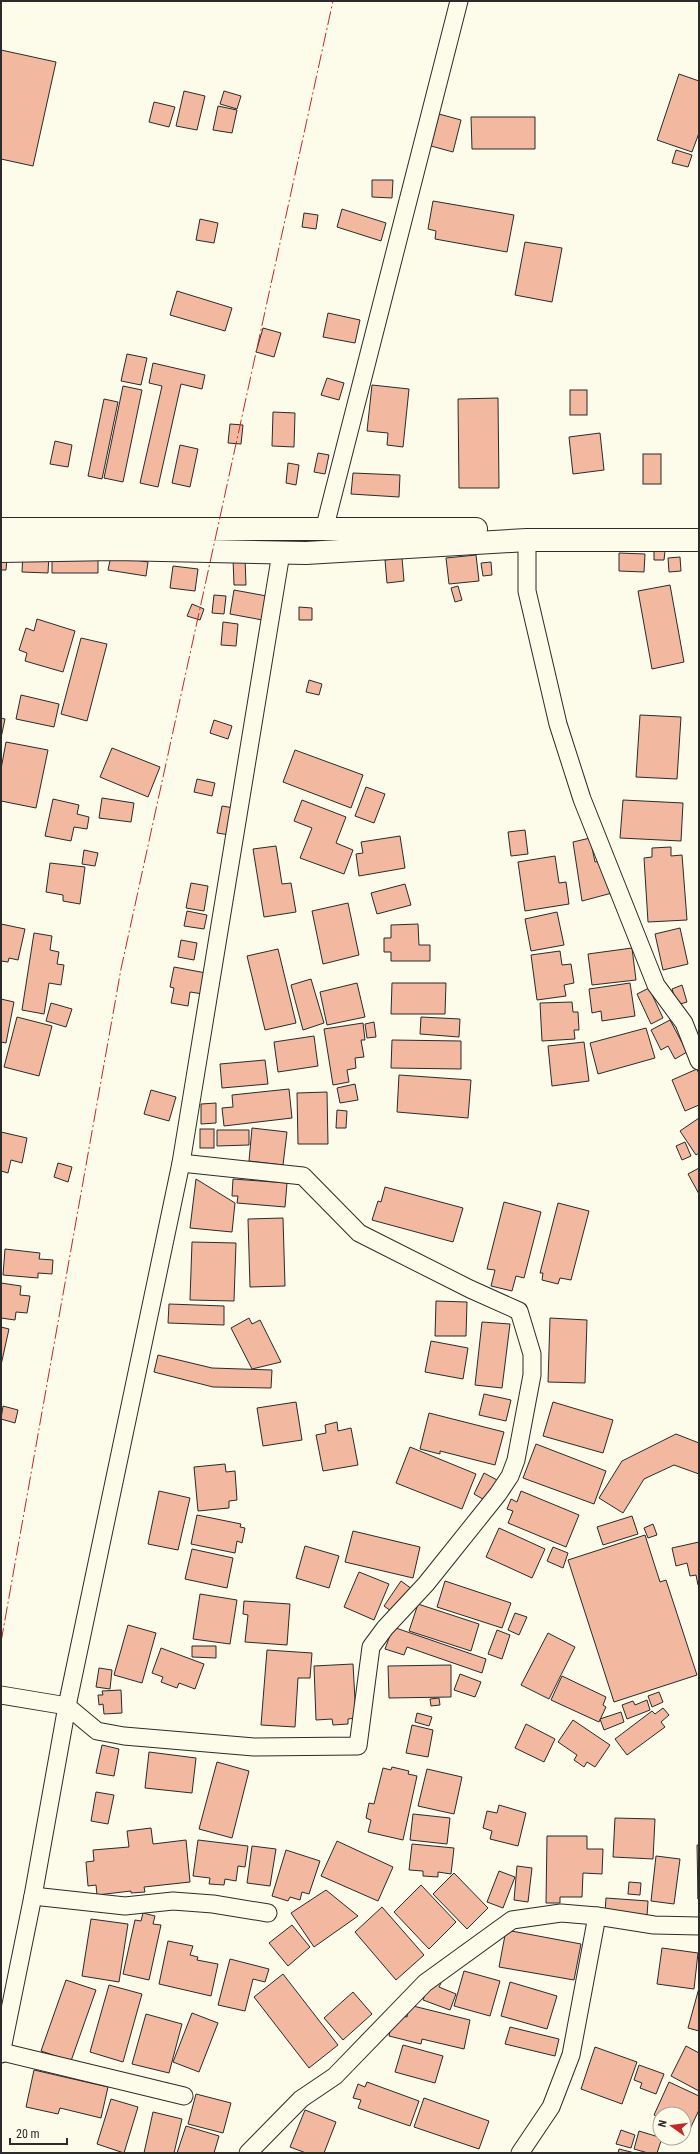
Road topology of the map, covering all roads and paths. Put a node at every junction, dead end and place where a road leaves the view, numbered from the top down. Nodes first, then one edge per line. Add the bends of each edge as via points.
1 (459, 1) edge
2 (699, 528) edge
3 (1, 529) edge
4 (324, 530) junction
5 (115, 539) junction
6 (527, 540) junction
7 (699, 540) edge
8 (1, 551) edge
9 (281, 553) junction
10 (699, 1061) edge
11 (181, 1163) junction
12 (1, 1694) edge
13 (67, 1706) junction
14 (33, 1896) junction
15 (268, 1913) dead end
16 (597, 1916) junction
17 (699, 1926) edge
18 (1, 2053) edge
19 (184, 2096) dead end
20 (248, 2153) edge
21 (520, 2153) edge

1 - 4 street
2 - 4 street
3 - 5 street
4 - 5 street
5 - 8 street
5 - 9 street
6 - 7 street
6 - 9 street
6 - 10 street via 527,591 558,724 582,799 656,985 684,1023
9 - 11 street
11 - 13 street
11 - 13 street via 303,1176 359,1233 519,1311 532,1354 532,1375 516,1460 510,1476 498,1494 426,1584 384,1628 371,1647 358,1746 254,1747 124,1736 97,1731
12 - 13 street
13 - 14 street
14 - 15 street via 125,1906 173,1901 213,1904
14 - 18 street
16 - 17 street via 654,1925
16 - 20 street via 561,1913 512,1920 424,1983 335,2076 301,2099
16 - 21 street via 571,2055 552,2107
18 - 19 street

